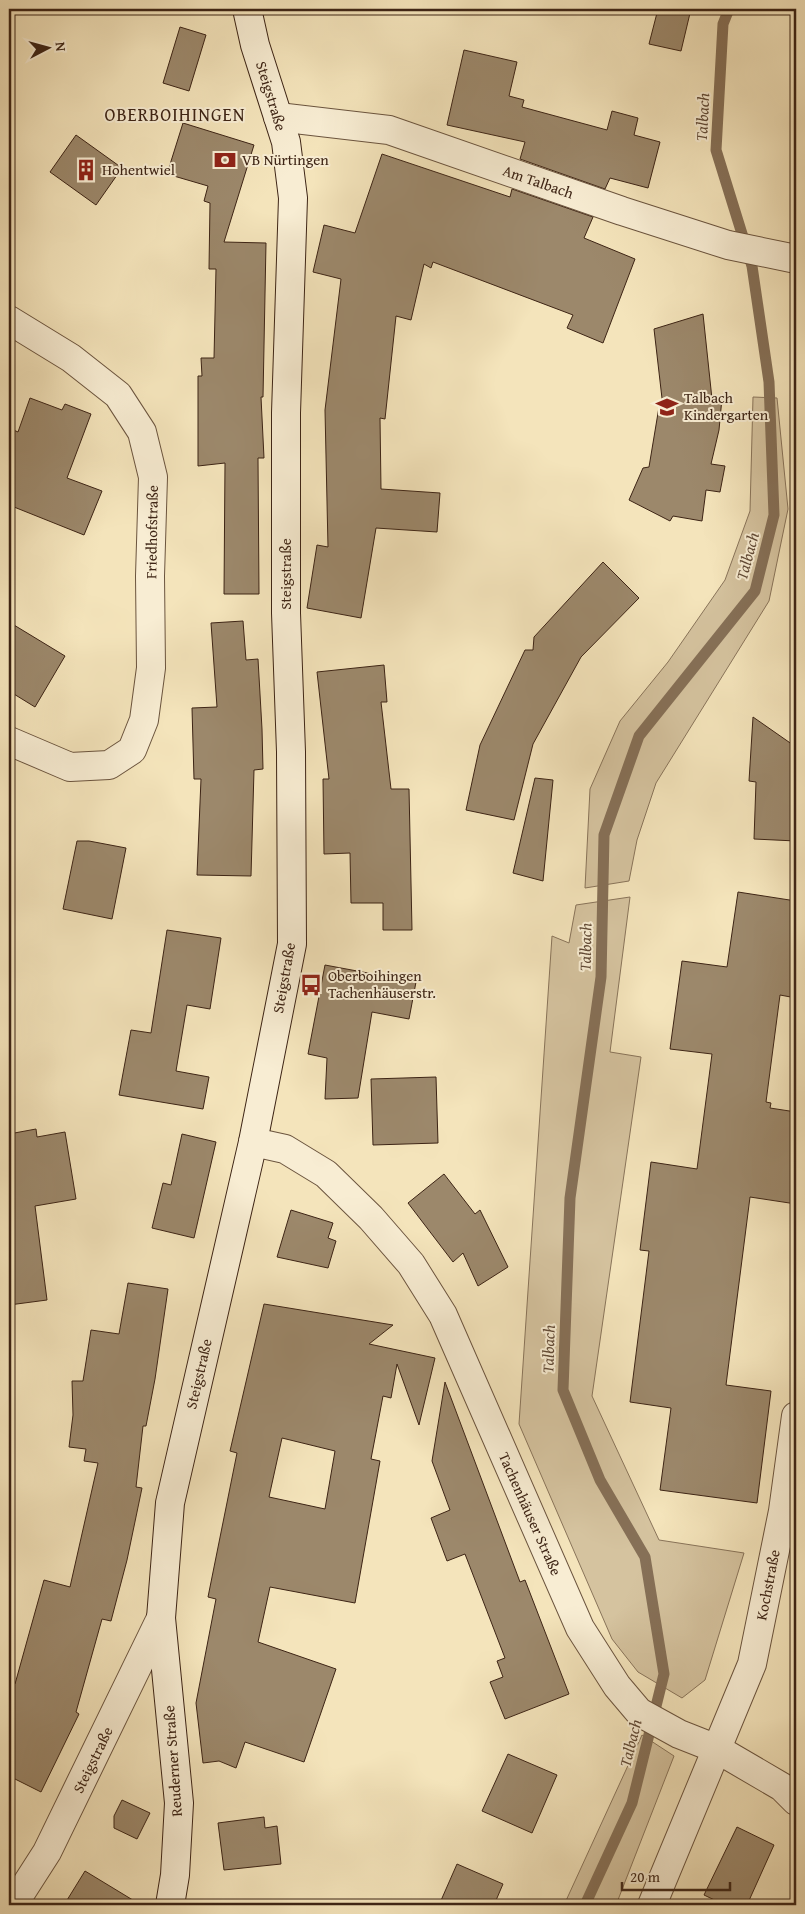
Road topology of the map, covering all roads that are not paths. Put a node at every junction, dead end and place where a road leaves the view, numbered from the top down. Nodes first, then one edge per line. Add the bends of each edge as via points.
1 (247, 9) edge
2 (278, 117) junction
3 (796, 259) edge
4 (9, 320) edge
5 (9, 741) edge
6 (253, 1142) junction
7 (796, 1416) edge
8 (161, 1618) junction
9 (717, 1749) junction
10 (796, 1801) edge
11 (13, 1905) edge
12 (170, 1905) edge
13 (652, 1905) edge

1 - 2 street, Steigstraße
2 - 3 street, Am Talbach via 389,130 728,245
2 - 6 street, Steigstraße via 286,142 293,198 286,413 292,944
4 - 5 street, Friedhofstraße via 71,358 118,395 142,432 153,477 151,668 144,720 132,750 109,765 70,767
6 - 8 street, Steigstraße via 170,1503
6 - 9 street, Tachenhäuser Straße via 285,1150 326,1174 371,1218 411,1264 444,1315 580,1628 617,1686 639,1712 679,1734
7 - 9 street, Kochstraße via 783,1512 752,1664
8 - 11 street, Steigstraße via 47,1852
8 - 12 street, Reuderner Straße via 178,1803 175,1875
9 - 10 street, Tachenhäuser Straße via 782,1786
9 - 13 street

